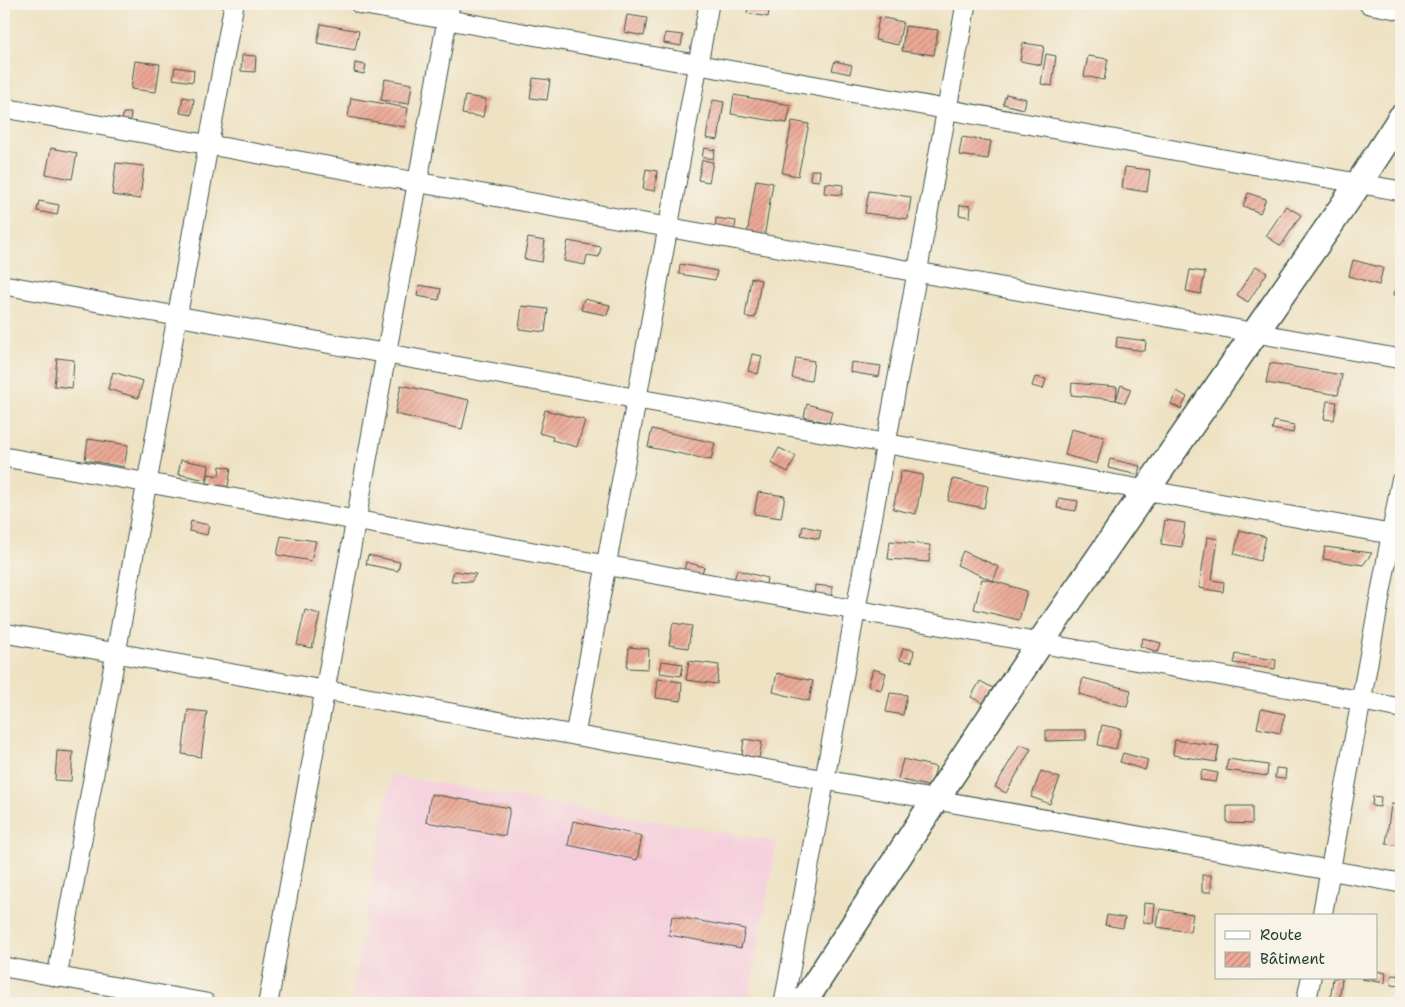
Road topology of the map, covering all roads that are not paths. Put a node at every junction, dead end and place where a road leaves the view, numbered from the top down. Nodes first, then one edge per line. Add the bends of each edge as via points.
1 (234, 4) edge
2 (360, 4) edge
3 (709, 4) edge
4 (966, 4) edge
5 (1369, 4) edge
6 (1401, 10) edge
7 (448, 12) edge
8 (698, 64) junction
9 (4, 108) edge
10 (947, 109) junction
11 (1401, 118) edge
12 (208, 144) junction
13 (417, 182) junction
14 (1359, 183) junction
15 (1401, 191) edge
16 (668, 227) junction
17 (917, 272) junction
18 (4, 285) edge
19 (177, 316) junction
20 (1256, 333) junction
21 (386, 354) junction
22 (1401, 359) edge
23 (637, 398) junction
24 (886, 443) junction
25 (4, 457) edge
26 (1401, 481) edge
27 (147, 483) junction
28 (1146, 490) junction
29 (356, 520) junction
30 (1396, 535) edge
31 (606, 565) junction
32 (855, 610) junction
33 (4, 633) edge
34 (1040, 643) junction
35 (116, 653) junction
36 (325, 690) junction
37 (1361, 701) junction
38 (1401, 708) edge
39 (575, 735) junction
40 (824, 780) junction
41 (935, 800) junction
42 (1330, 870) junction
43 (1401, 883) edge
44 (1322, 914) edge
45 (4, 967) edge
46 (57, 977) junction
47 (1311, 980) edge
48 (206, 1003) edge
49 (268, 1003) edge
50 (784, 1003) edge
51 (803, 1003) edge
52 (1306, 1003) edge

1 - 12 street
2 - 7 street
3 - 8 street
4 - 10 street
5 - 6 street
7 - 8 street
7 - 13 street
8 - 10 street
8 - 16 street
9 - 12 street
10 - 14 street
10 - 17 street
11 - 14 street
12 - 13 street
12 - 19 street
13 - 16 street
13 - 21 street
14 - 15 street
14 - 20 street
16 - 17 street
16 - 23 street
17 - 20 street
17 - 24 street
18 - 19 street
19 - 21 street
19 - 27 street
20 - 22 street
20 - 28 street
21 - 23 street
21 - 29 street
23 - 24 street
23 - 31 street
24 - 28 street
24 - 32 street
25 - 27 street
26 - 30 street
27 - 29 street
27 - 35 street
28 - 30 street
28 - 34 street
29 - 31 street
29 - 36 street
30 - 37 street
31 - 32 street
31 - 39 street
32 - 34 street
32 - 40 street
33 - 35 street
34 - 37 street
34 - 41 street
35 - 36 street
35 - 46 street
36 - 39 street
36 - 49 street
37 - 38 street
37 - 42 street
39 - 40 street
40 - 41 street
40 - 50 street
41 - 42 street
41 - 51 street
42 - 43 street
42 - 44 street
45 - 46 street
46 - 48 street
47 - 52 street

